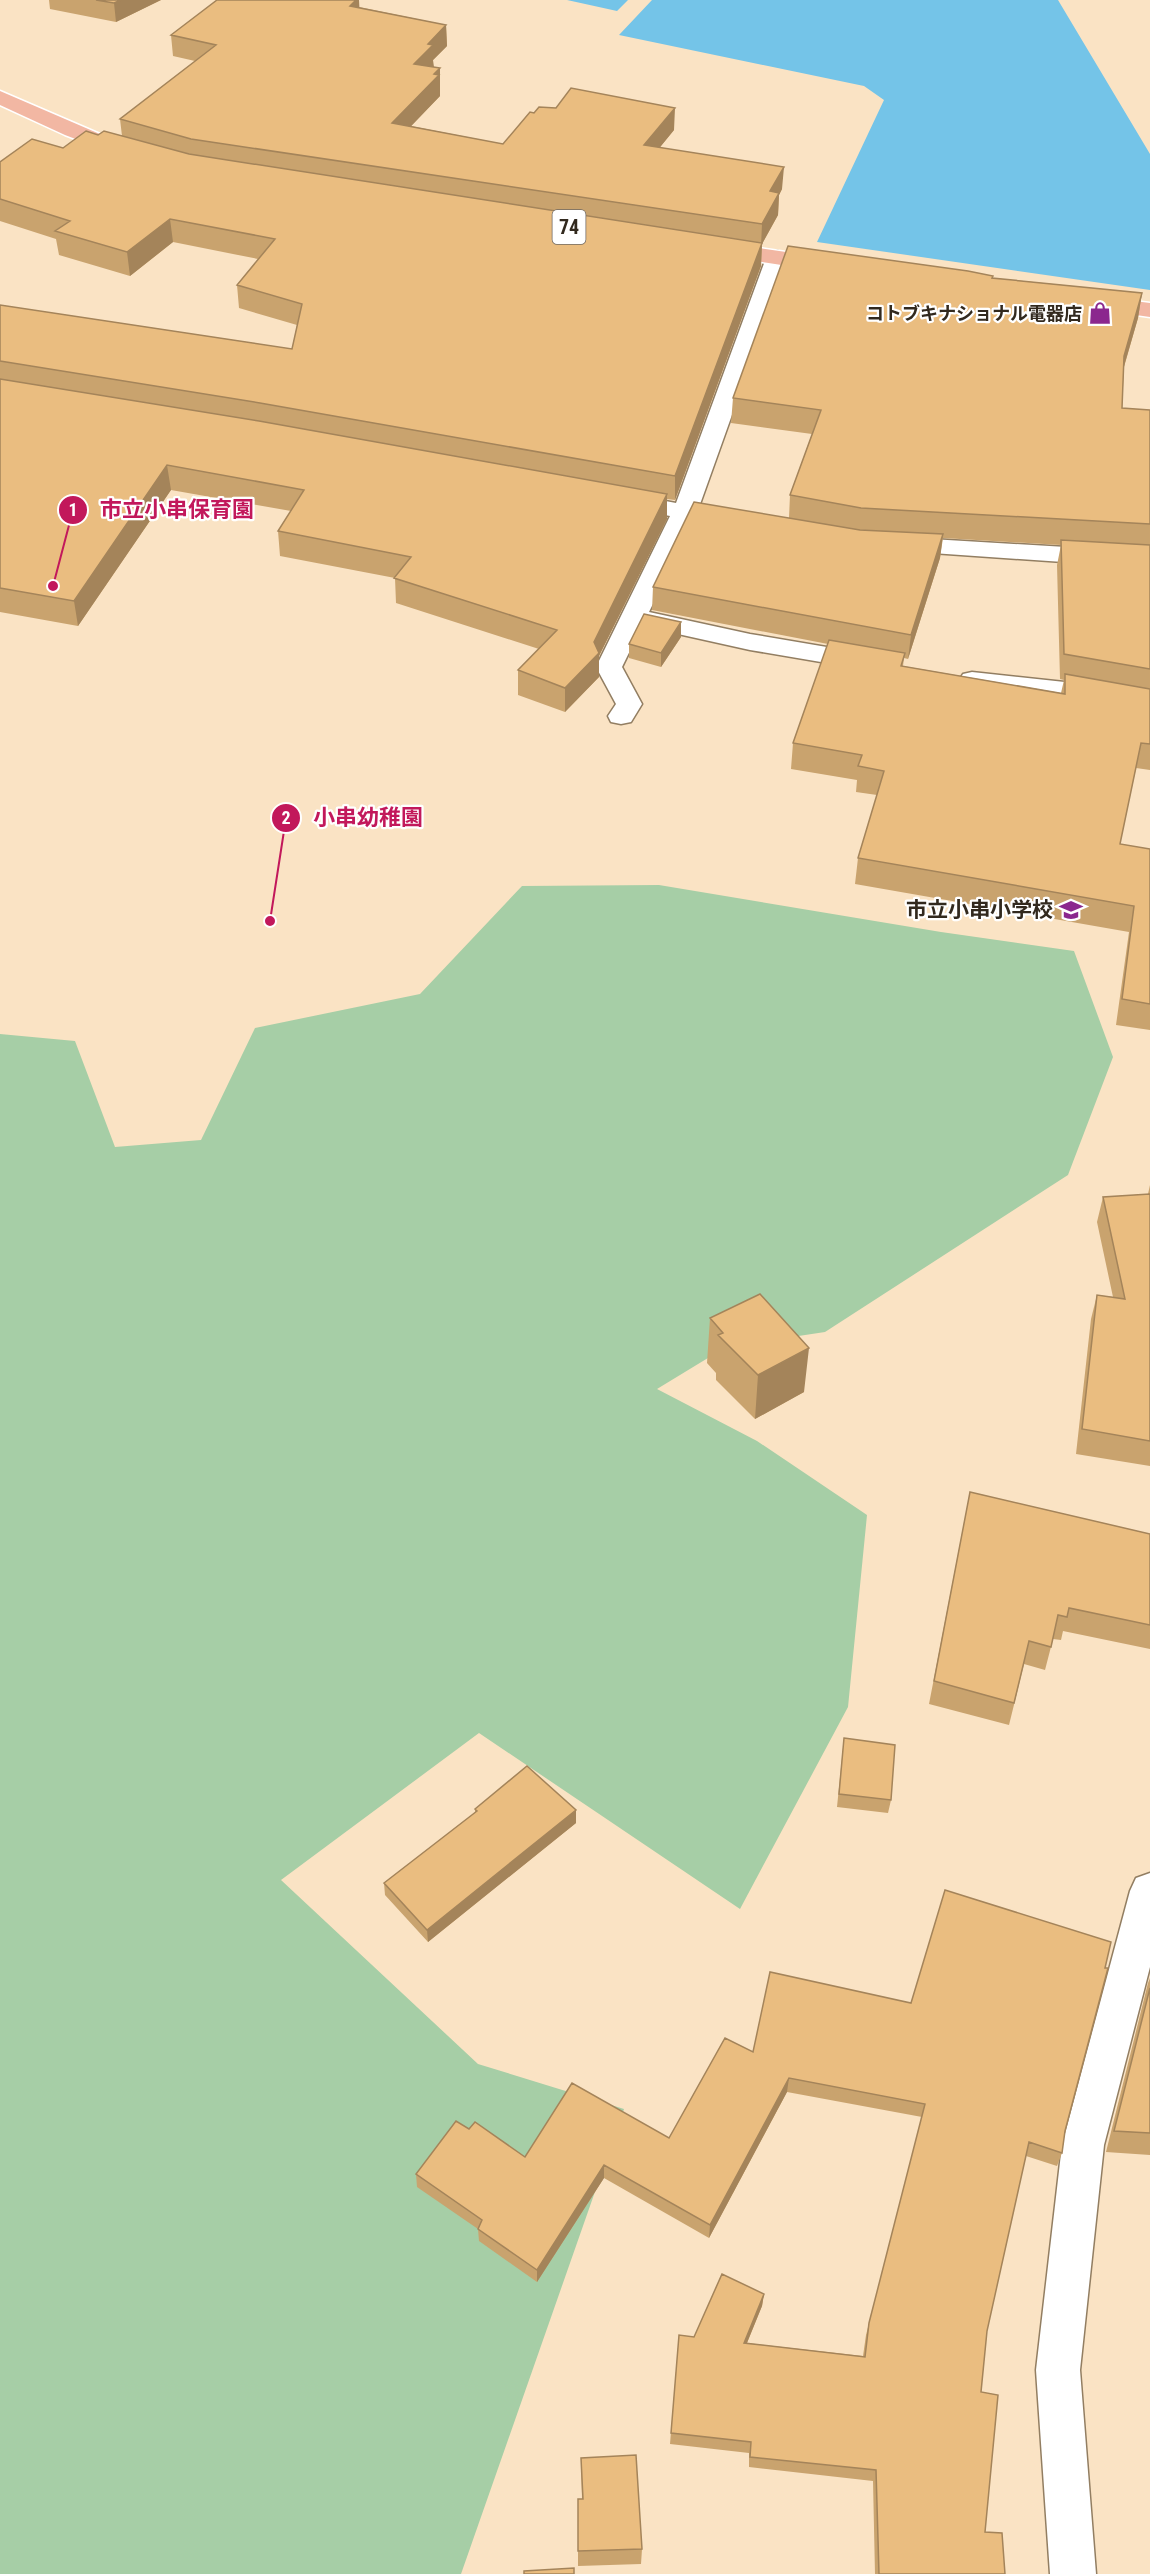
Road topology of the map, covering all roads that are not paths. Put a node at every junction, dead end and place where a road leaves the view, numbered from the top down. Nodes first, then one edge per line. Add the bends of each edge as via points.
1 (0, 97) edge
2 (148, 158) edge
3 (694, 246) edge
4 (777, 258) junction
5 (847, 268) edge
6 (1080, 301) edge
7 (1150, 310) edge
8 (603, 497) edge
9 (685, 512) junction
10 (754, 524) edge
11 (870, 544) edge
12 (1150, 560) edge
13 (634, 617) junction
14 (887, 666) edge
15 (944, 675) edge
16 (1150, 706) edge
17 (621, 716) dead end
18 (1150, 1891) edge
19 (1073, 2574) edge

1 - 2 main road via 72,131
3 - 4 main road
4 - 5 main road
4 - 9 street
6 - 7 main road
8 - 9 street
9 - 10 street
9 - 13 street
11 - 12 street
13 - 14 street
13 - 17 street via 609,668 629,704
15 - 16 street via 1074,691
18 - 19 street via 1083,2145 1058,2370

